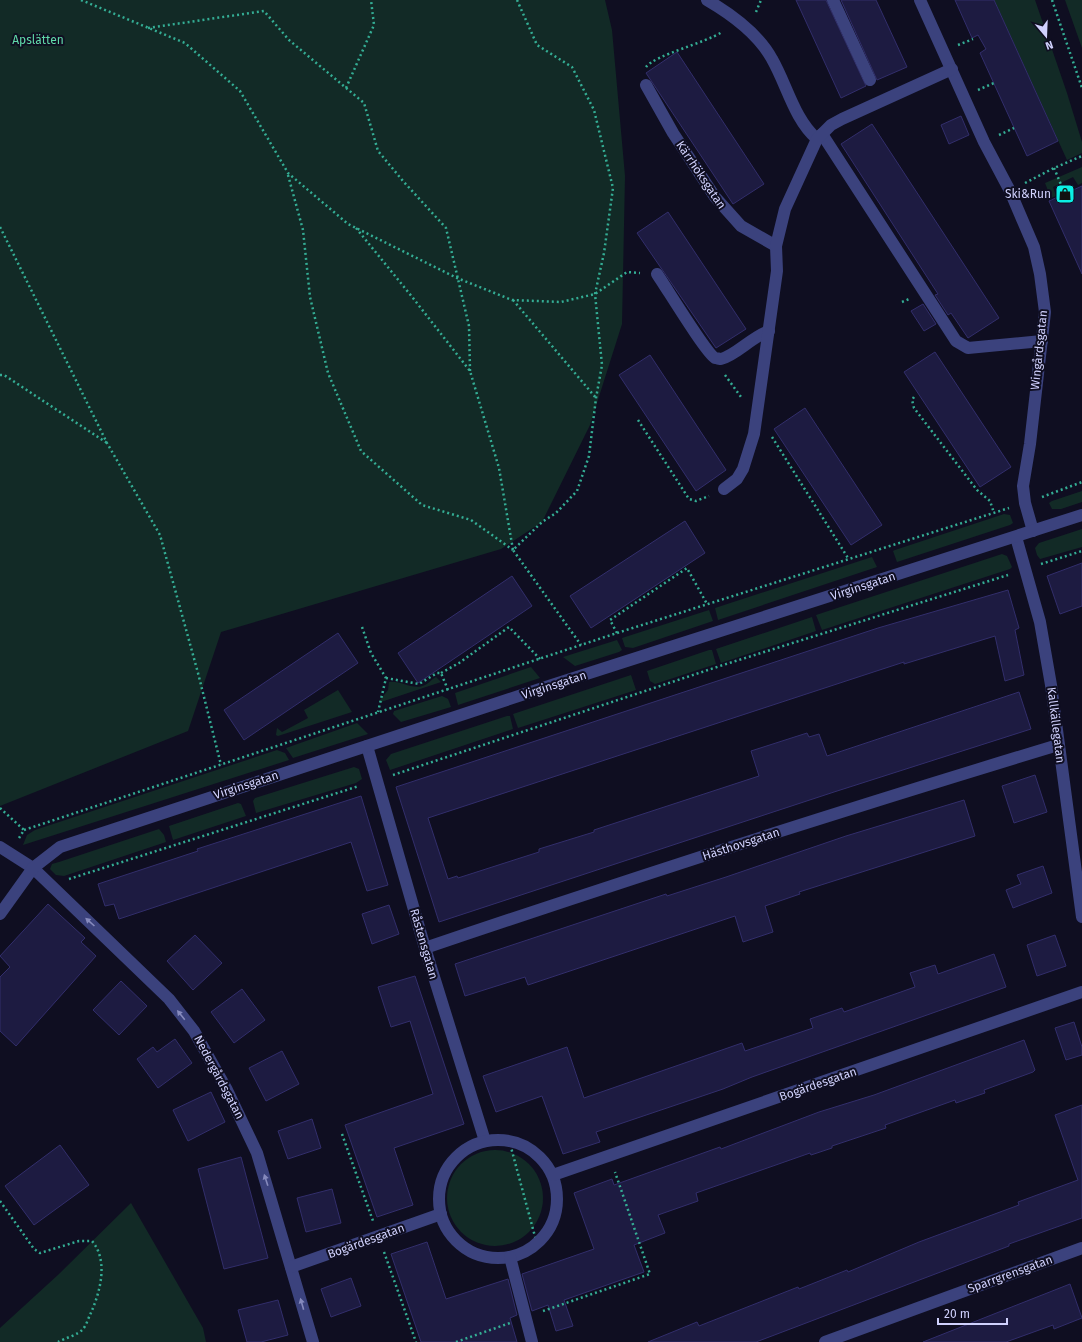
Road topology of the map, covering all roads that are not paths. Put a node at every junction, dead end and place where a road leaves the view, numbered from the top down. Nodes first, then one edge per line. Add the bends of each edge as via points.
1 (707, 0) edge
2 (833, 0) edge
3 (920, 0) edge
4 (952, 69) junction
5 (870, 80) dead end
6 (646, 85) road end
7 (819, 137) junction
8 (776, 246) junction
9 (657, 274) road end
10 (769, 331) junction
11 (1042, 341) junction
12 (724, 489) road end
13 (1082, 515) edge
14 (1034, 531) junction
15 (1016, 537) junction
16 (1058, 745) junction
17 (367, 746) junction
18 (0, 847) edge
19 (33, 868) junction
20 (0, 914) edge
21 (1082, 917) edge
22 (425, 948) junction
23 (1082, 992) edge
24 (485, 1141) junction
25 (553, 1175) junction
26 (441, 1214) junction
27 (1082, 1248) edge
28 (510, 1257) junction
29 (291, 1268) junction
30 (312, 1342) edge
31 (532, 1342) edge
32 (825, 1342) edge

1 - 7 street via 736,20 766,48 802,122
2 - 5 street
3 - 4 street, Wingårdsgatan
4 - 7 street via 842,118
4 - 11 street, Wingårdsgatan via 1034,248 1045,312
6 - 8 street, Kärrhöksgatan via 673,133 715,197 741,226
7 - 8 street via 785,209
7 - 11 street via 956,341 968,348
8 - 10 street via 777,271
9 - 10 street via 714,357 721,359 730,355 760,334
10 - 12 street via 751,449 738,479
11 - 14 street, Wingårdsgatan via 1023,486 1025,503
13 - 14 street, Virginsgatan
14 - 15 street, Virginsgatan
15 - 16 street, Kallkällegatan via 1040,622
15 - 17 street, Virginsgatan
16 - 21 street, Kallkällegatan
16 - 22 street, Hästhovsgatan via 631,879
17 - 19 street, Virginsgatan via 60,848
17 - 22 street, Råstensgatan
18 - 19 street
19 - 20 street, Virginsgatan
29 -> 19 street, Nedergårdsgatan via 257,1153 227,1090 194,1031 168,999
22 - 24 street, Råstensgatan
23 - 25 street, Bogärdesgatan
24 - 25 street via 509,1140 525,1146 540,1156
24 - 26 street via 470,1146 457,1155 447,1168 441,1182
25 - 28 street via 557,1190 554,1220 537,1244
26 - 28 street via 451,1234 467,1249 495,1258
26 - 29 street, Bogärdesgatan
27 - 32 street, Sparrgrensgatan
28 - 31 street
30 -> 29 street, Nedergårdsgatan

